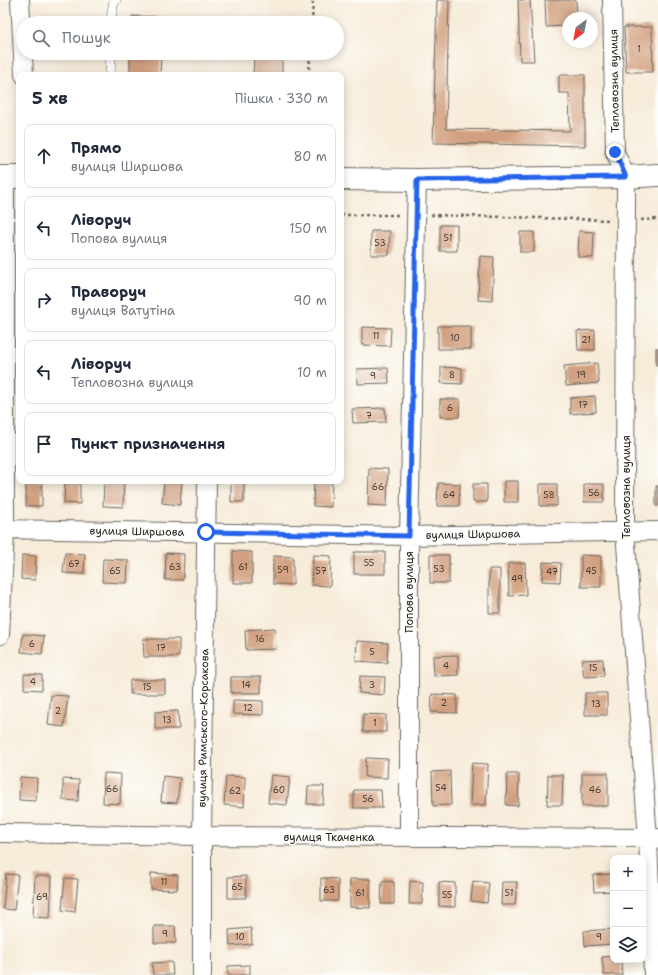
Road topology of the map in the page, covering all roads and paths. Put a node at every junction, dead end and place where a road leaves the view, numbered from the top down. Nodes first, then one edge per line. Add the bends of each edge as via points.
1 (20, 0) edge
2 (116, 0) edge
3 (313, 0) edge
4 (612, 0) edge
5 (21, 16) edge
6 (112, 16) edge
7 (312, 16) edge
8 (23, 60) edge
9 (111, 60) edge
10 (310, 60) edge
11 (24, 72) edge
12 (110, 72) edge
13 (309, 72) edge
14 (658, 175) edge
15 (8, 177) edge
16 (626, 177) junction
17 (344, 179) edge
18 (417, 180) junction
19 (344, 215) edge
20 (416, 215) junction
21 (626, 220) junction
22 (206, 484) edge
23 (2, 530) edge
24 (625, 531) junction
25 (658, 531) edge
26 (206, 532) junction
27 (409, 536) junction
28 (0, 635) edge
29 (0, 833) edge
30 (202, 836) junction
31 (409, 837) junction
32 (653, 839) edge
33 (202, 975) edge
34 (653, 975) edge

1 - 5 street
2 - 6 lane
3 - 7 path
4 - 16 street, Тепловозна вулиця via 615,152
8 - 11 street
9 - 12 lane
10 - 13 path
14 - 16 street
15 - 23 street
16 - 18 street
16 - 21 street, Тепловозна вулиця
17 - 18 street
18 - 20 street, Попова вулиця
19 - 20 path
20 - 21 path
20 - 27 street, Попова вулиця
21 - 24 street, Тепловозна вулиця
22 - 26 street, вулиця Римського-Корсакова
23 - 26 street, вулиця Ширшова
23 - 28 street
24 - 25 street, вулиця Ширшова
24 - 27 street, вулиця Ширшова
24 - 32 street, Тепловозна вулиця
26 - 27 street, вулиця Ширшова
26 - 30 street, вулиця Римського-Корсакова
27 - 31 street, Попова вулиця
29 - 30 street, вулиця Ткаченка
30 - 31 street, вулиця Ткаченка
30 - 33 street, вулиця Римського-Корсакова
31 - 32 street, вулиця Ткаченка
32 - 34 street, Тепловозна вулиця

